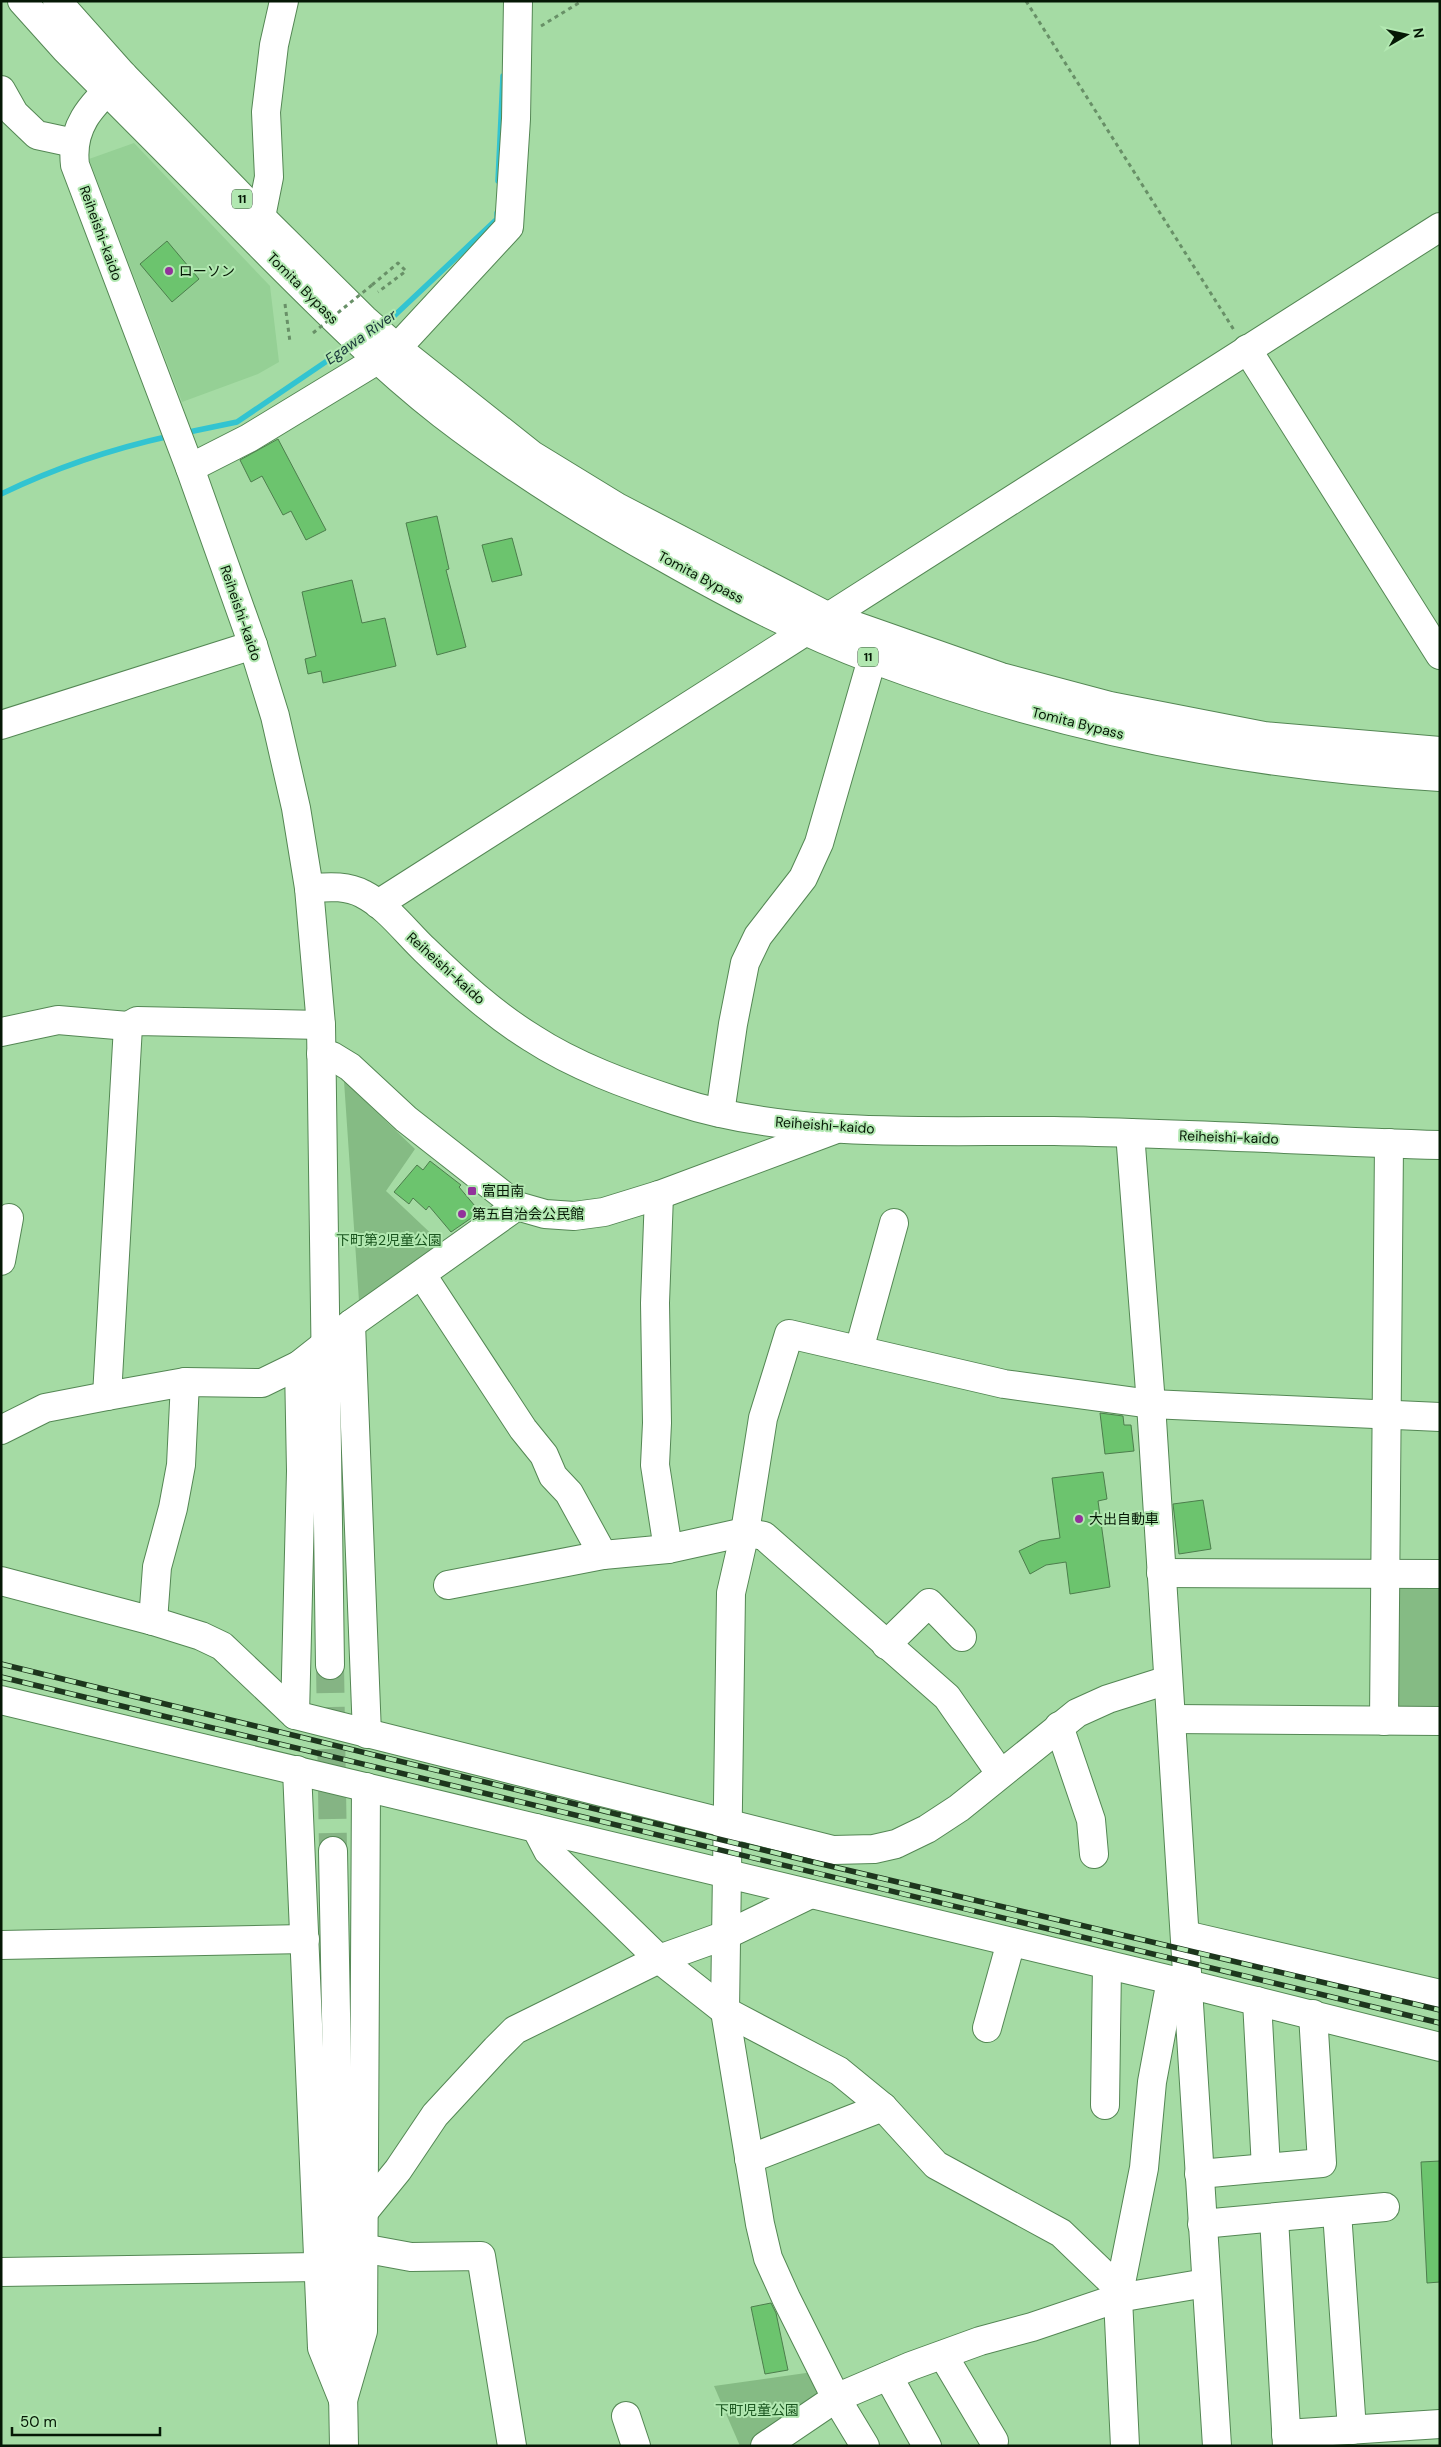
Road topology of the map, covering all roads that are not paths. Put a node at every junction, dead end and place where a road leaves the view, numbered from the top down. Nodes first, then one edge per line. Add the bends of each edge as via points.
1 (22, 1) edge
2 (57, 1) edge
3 (284, 1) edge
4 (518, 1) edge
5 (115, 83) junction
6 (1, 90) edge
7 (74, 144) junction
8 (261, 217) junction
9 (1440, 226) edge
10 (356, 326) junction
11 (1246, 349) junction
12 (383, 350) junction
13 (190, 468) junction
14 (816, 623) junction
15 (253, 645) junction
16 (1440, 655) edge
17 (872, 659) junction
18 (1, 725) edge
19 (1440, 751) edge
20 (1440, 777) edge
21 (309, 888) junction
22 (378, 904) junction
23 (321, 1025) junction
24 (128, 1026) junction
25 (1, 1032) edge
26 (321, 1054) junction
27 (720, 1113) junction
28 (837, 1128) junction
29 (1130, 1133) junction
30 (1389, 1143) junction
31 (1440, 1145) edge
32 (659, 1195) junction
33 (517, 1206) junction
34 (9, 1218) dead end
35 (894, 1222) dead end
36 (1, 1261) edge
37 (422, 1275) junction
38 (351, 1324) junction
39 (324, 1345) junction
40 (859, 1350) junction
41 (299, 1364) junction
42 (185, 1382) junction
43 (107, 1396) junction
44 (1151, 1404) junction
45 (1388, 1414) junction
46 (1440, 1417) edge
47 (1, 1430) edge
48 (745, 1532) junction
49 (668, 1548) junction
50 (603, 1555) junction
51 (1162, 1573) junction
52 (1386, 1574) junction
53 (1440, 1574) edge
54 (1, 1581) edge
55 (448, 1585) dead end
56 (153, 1621) junction
57 (962, 1637) dead end
58 (886, 1645) junction
59 (330, 1665) tunnel mouth
60 (1168, 1680) junction
61 (1, 1700) edge
62 (295, 1715) junction
63 (1171, 1719) junction
64 (1440, 1720) edge
65 (1384, 1721) junction
66 (1059, 1726) junction
67 (367, 1734) junction
68 (296, 1770) junction
69 (1000, 1773) junction
70 (366, 1787) junction
71 (729, 1825) junction
72 (536, 1828) junction
73 (332, 1851) tunnel mouth
74 (1094, 1854) dead end
75 (728, 1874) junction
76 (811, 1894) junction
77 (1186, 1934) junction
78 (726, 1935) junction
79 (305, 1939) junction
80 (1011, 1942) junction
81 (1, 1945) edge
82 (660, 1959) junction
83 (1107, 1965) junction
84 (1180, 1982) junction
85 (1440, 1994) edge
86 (1257, 2001) junction
87 (725, 2012) junction
88 (1313, 2014) junction
89 (987, 2028) dead end
90 (1440, 2047) edge
91 (1106, 2105) dead end
92 (883, 2107) junction
93 (749, 2158) junction
94 (1266, 2168) junction
95 (1199, 2174) junction
96 (1385, 2207) dead end
97 (1337, 2212) junction
98 (363, 2214) junction
99 (1274, 2218) junction
100 (1202, 2224) junction
101 (362, 2248) junction
102 (318, 2267) junction
103 (1, 2272) edge
104 (1206, 2283) junction
105 (1118, 2298) junction
106 (943, 2355) junction
107 (888, 2376) junction
108 (836, 2398) junction
109 (343, 2400) junction
110 (626, 2416) dead end
111 (1440, 2424) edge
112 (1352, 2430) junction
113 (1286, 2440) edge
114 (994, 2441) dead end
115 (344, 2446) edge
116 (512, 2446) edge
117 (636, 2446) edge
118 (765, 2446) edge
119 (865, 2446) edge
120 (928, 2446) edge
121 (1125, 2446) edge
122 (1217, 2446) edge

1 - 5 street, 11
2 - 5 street, 11
3 - 8 street via 274,45 266,112 269,177
4 - 12 street via 516,119 509,226
5 - 7 street, Reiheishi-kaido via 86,116
5 - 8 street, Tomita Bypass / 11
5 - 10 street, Tomita Bypass / 11
6 - 7 street via 14,112 37,135
7 - 13 street, Reiheishi-kaido via 75,165
8 - 10 street, Tomita Bypass / 11
9 - 11 street
10 - 12 street, Tomita Bypass / 11
11 - 14 street
11 - 16 street
12 - 13 street via 249,438
12 - 14 street, Tomita Bypass / 11 via 440,412 516,468 599,521 730,594
13 - 15 street, Reiheishi-kaido
14 - 17 street, Tomita Bypass / 11
14 - 19 street, Tomita Bypass / 11 via 1110,706 1264,736
14 - 22 street
15 - 18 street
15 - 21 street, Reiheishi-kaido via 285,756
17 - 20 street, Tomita Bypass / 11 via 995,701 1134,737 1264,761
17 - 27 street via 819,843 803,878 758,936 745,963
21 - 22 street, Reiheishi-kaido via 350,889
21 - 23 street
22 - 27 street, Reiheishi-kaido via 454,977 532,1038 619,1080 677,1102
23 - 24 street via 137,1021
23 - 26 street
24 - 25 street via 58,1020
24 - 43 street
26 - 33 street via 332,1056 350,1067 406,1119
26 - 39 street
27 - 28 street, Reiheishi-kaido
28 - 29 street, Reiheishi-kaido
28 - 32 street
29 - 30 street, Reiheishi-kaido
29 - 44 street
30 - 31 street, Reiheishi-kaido
30 - 45 street
32 - 33 street via 604,1212 574,1216 545,1214
32 - 49 street via 655,1465
33 - 37 street
34 - 36 street
35 - 40 street
37 - 38 street
37 - 50 street via 523,1429 544,1455 553,1476 569,1493
38 - 39 street
38 - 67 street
39 - 41 street
39 - 59 street
40 - 44 street via 1004,1384
40 - 48 street via 789,1334 763,1418
41 - 42 street via 262,1383
41 - 62 street via 301,1470
42 - 43 street
42 - 56 street via 181,1465 157,1567
43 - 47 street via 45,1408
44 - 45 street
44 - 51 street
45 - 46 street
45 - 52 street
48 - 49 street
48 - 58 street via 764,1536
48 - 71 street via 731,1593
49 - 50 street
50 - 55 street
51 - 52 street
51 - 60 street
52 - 53 street
52 - 65 street
54 - 56 street
56 - 62 street via 222,1646
57 - 58 street via 929,1604
58 - 69 street via 947,1697
60 - 63 street
60 - 66 street via 1108,1698
61 - 68 street
62 - 67 street
63 - 65 street
63 - 77 street
64 - 65 street
66 - 69 street
66 - 74 street via 1091,1820
67 - 71 street
68 - 70 street
68 - 79 street
69 - 71 street via 959,1808 896,1844 833,1850
70 - 72 street
70 - 98 street
71 - 75 street
72 - 75 street
72 - 82 street via 548,1851
73 - 109 street
75 - 76 street
75 - 78 street
76 - 78 street
76 - 80 street
77 - 84 street
77 - 85 street
78 - 82 street
78 - 87 street
79 - 81 street
79 - 102 street
80 - 83 street
80 - 89 street
82 - 87 street
82 - 98 street via 515,2030 435,2115
83 - 84 street
83 - 91 street
84 - 86 street
84 - 95 street
84 - 105 street via 1152,2082 1144,2168
86 - 88 street
86 - 94 street
87 - 92 street via 839,2071
87 - 93 street
88 - 90 street
88 - 94 street via 1322,2164
92 - 93 street
92 - 105 street via 936,2165 1061,2233 1112,2282
93 - 108 street via 768,2258
94 - 95 street
95 - 100 street
96 - 97 street
97 - 99 street
97 - 112 street
98 - 101 street
99 - 100 street
99 - 113 street
100 - 104 street
101 - 109 street via 363,2331
101 - 116 street via 411,2257 481,2256
102 - 103 street
102 - 109 street via 322,2348
104 - 105 street
104 - 122 street
105 - 106 street
105 - 121 street
106 - 107 street
106 - 114 street
107 - 108 street
107 - 120 street
108 - 118 street
108 - 119 street
109 - 115 street
110 - 117 street
111 - 112 street
112 - 113 street

